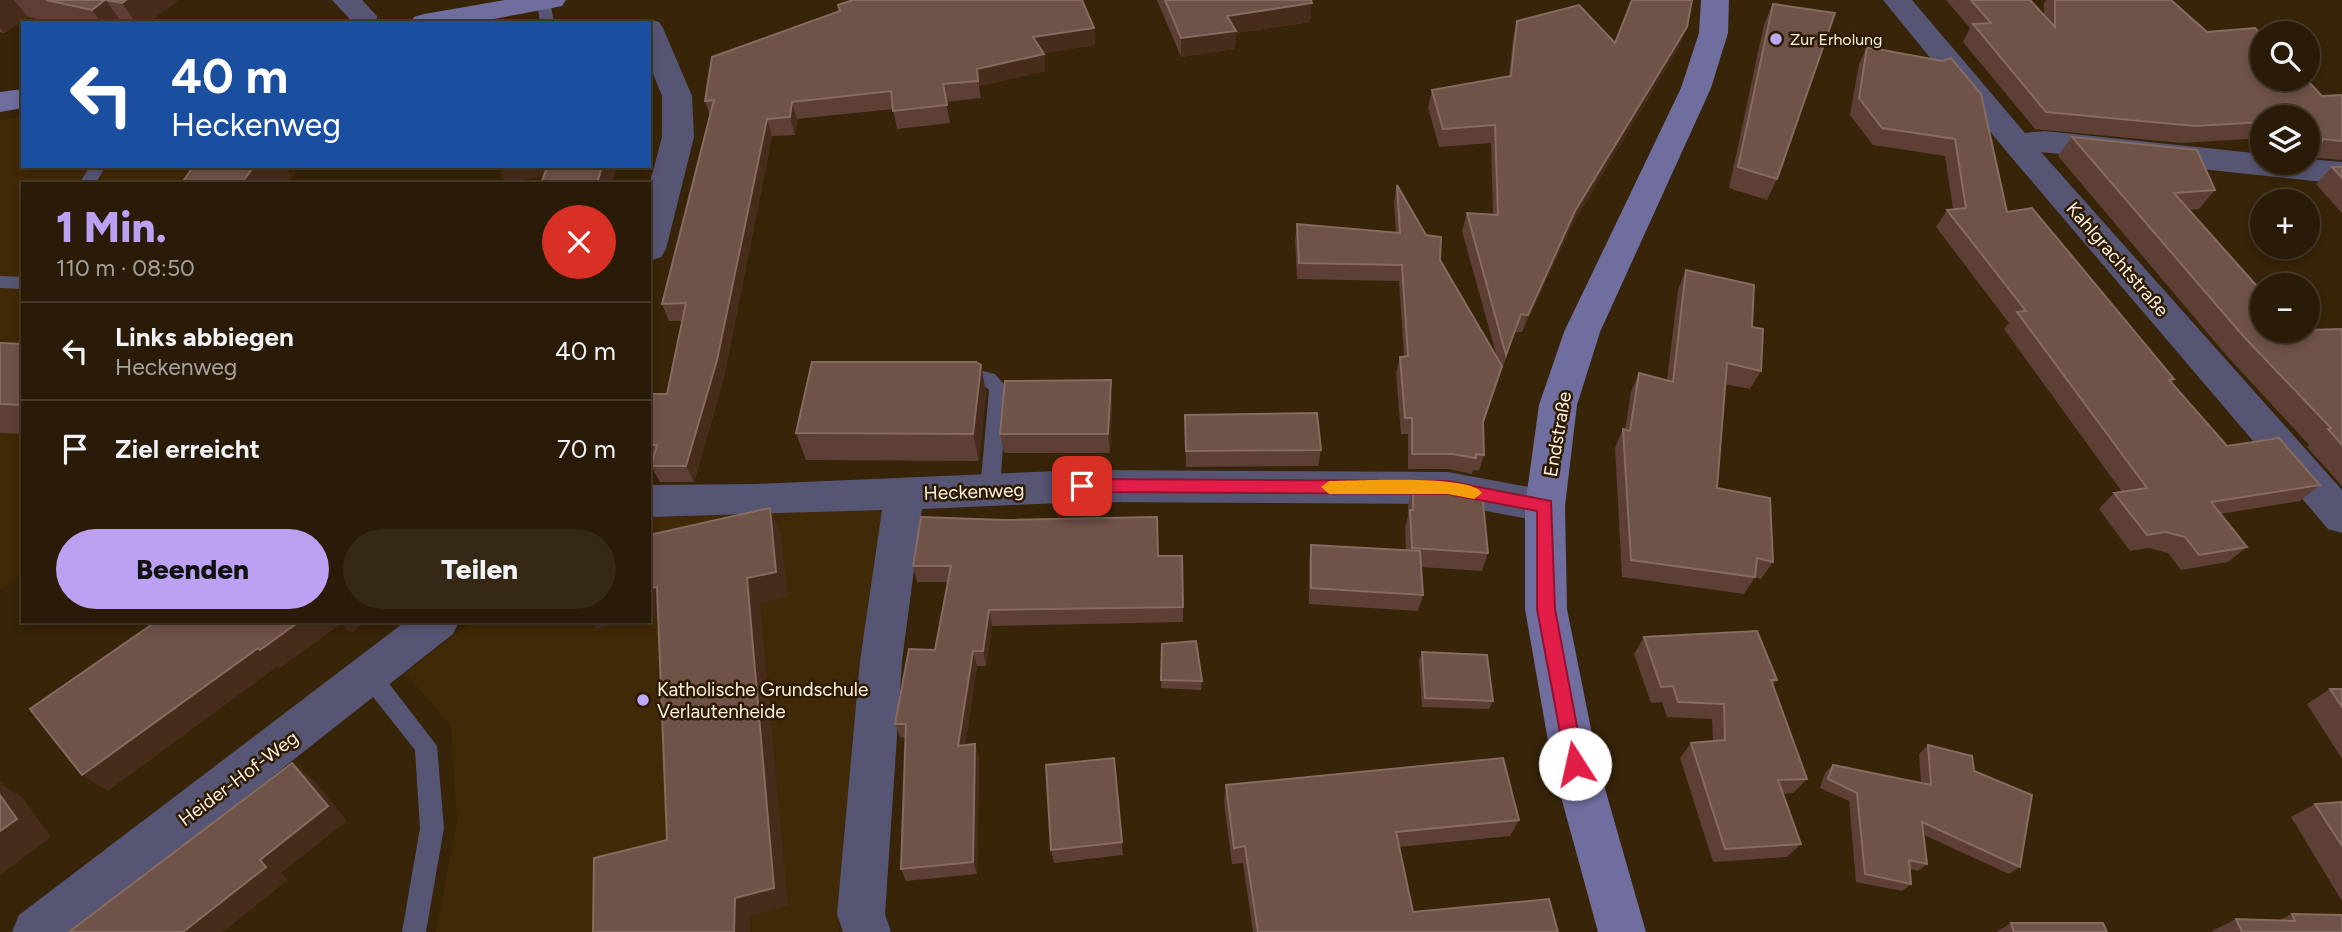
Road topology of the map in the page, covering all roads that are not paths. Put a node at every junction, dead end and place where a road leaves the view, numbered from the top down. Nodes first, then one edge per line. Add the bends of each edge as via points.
1 (346, 0) edge
2 (638, 0) edge
3 (1715, 0) edge
4 (1896, 0) edge
5 (548, 8) edge
6 (363, 21) edge
7 (441, 21) edge
8 (646, 21) edge
9 (651, 33) edge
10 (21, 98) edge
11 (0, 102) edge
12 (2017, 144) junction
13 (2342, 173) edge
14 (651, 241) edge
15 (21, 268) edge
16 (10, 283) edge
17 (939, 372) edge
18 (990, 490) junction
19 (904, 494) junction
20 (651, 501) edge
21 (1545, 506) junction
22 (2342, 517) edge
23 (436, 623) edge
24 (370, 676) junction
25 (36, 932) edge
26 (414, 932) edge
27 (867, 932) edge
28 (1622, 932) edge

1 - 6 street
2 - 8 street
3 - 21 main road, Endstraße via 1705,65 1696,88 1582,332 1558,405
4 - 12 street, Kahlgrachtstraße
5 - 7 main road
9 - 14 street via 677,96 678,137
10 - 11 main road
12 - 13 street via 2045,141
12 - 22 street, Kahlgrachtstraße
15 - 16 lane
17 - 18 lane via 964,372 989,379 998,388
18 - 19 street, Heckenweg
18 - 21 street, Heckenweg via 1082,486 1448,488
19 - 20 street, Heckenweg
19 - 27 street, Heckenweg via 881,661 861,914
21 - 28 main road, Endstraße via 1546,609 1575,764
23 - 24 street, Heider-Hof-Weg
24 - 25 street, Heider-Hof-Weg
24 - 26 lane via 426,746 432,828

